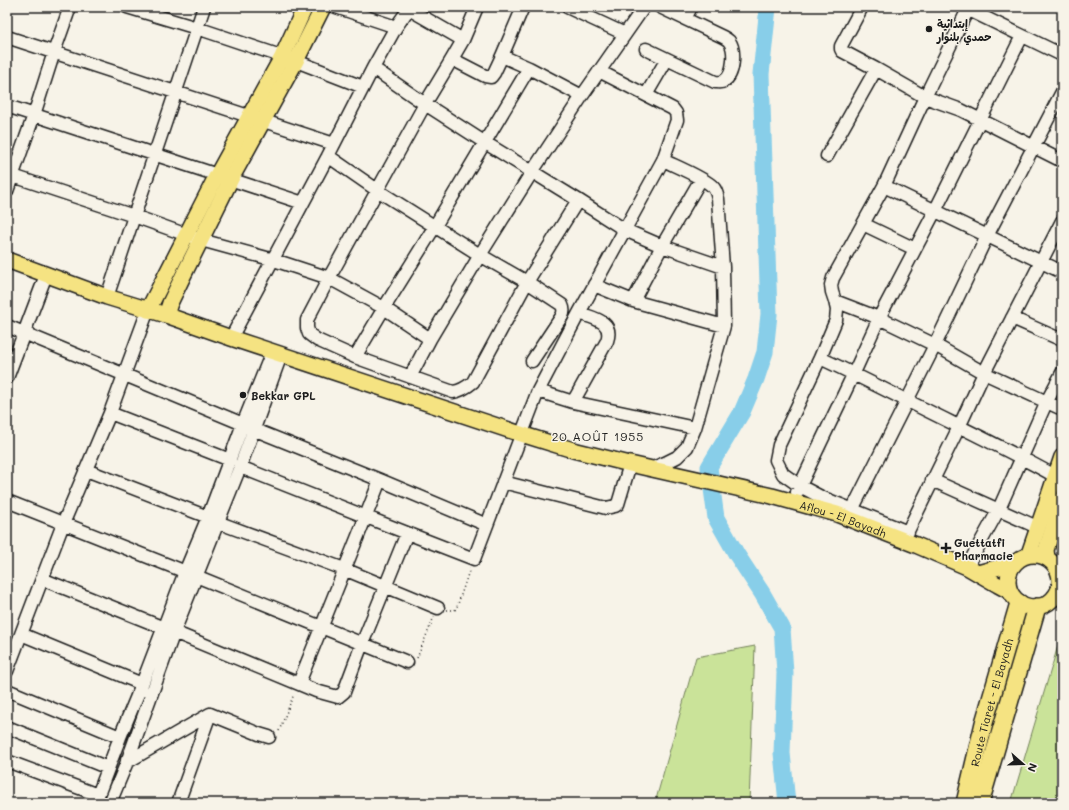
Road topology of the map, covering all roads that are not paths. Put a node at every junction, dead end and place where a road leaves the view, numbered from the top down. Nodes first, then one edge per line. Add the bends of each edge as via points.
1 (70, 7) edge
2 (127, 7) edge
3 (204, 7) edge
4 (305, 7) edge
5 (323, 7) edge
6 (336, 7) edge
7 (477, 7) edge
8 (523, 7) edge
9 (567, 7) edge
10 (644, 7) edge
11 (660, 7) edge
12 (691, 7) edge
13 (862, 7) edge
14 (410, 8) edge
15 (966, 8) edge
16 (686, 19) junction
17 (396, 27) junction
18 (197, 28) junction
19 (625, 34) junction
20 (1022, 36) junction
21 (7, 37) edge
22 (463, 40) junction
23 (646, 49) dead end
24 (54, 52) junction
25 (1062, 55) edge
26 (502, 56) junction
27 (282, 57) junction
28 (452, 59) junction
29 (667, 59) junction
30 (296, 61) junction
31 (373, 68) junction
32 (529, 68) junction
33 (876, 69) junction
34 (599, 71) junction
35 (363, 87) junction
36 (176, 92) junction
37 (1062, 92) edge
38 (646, 95) junction
39 (582, 96) junction
40 (925, 97) junction
41 (425, 104) junction
42 (7, 106) edge
43 (34, 115) junction
44 (257, 118) junction
45 (981, 120) junction
46 (484, 142) junction
47 (334, 144) junction
48 (1034, 146) junction
49 (155, 154) junction
50 (328, 156) junction
51 (827, 156) dead end
52 (663, 160) junction
53 (1062, 161) edge
54 (532, 172) junction
55 (10, 175) edge
56 (217, 175) junction
57 (231, 179) junction
58 (701, 179) junction
59 (884, 186) junction
60 (377, 190) junction
61 (7, 191) edge
62 (578, 200) junction
63 (303, 203) junction
64 (935, 211) junction
65 (134, 216) junction
66 (1062, 221) edge
67 (863, 224) junction
68 (435, 226) junction
69 (625, 230) junction
70 (186, 234) junction
71 (986, 236) junction
72 (201, 240) junction
73 (662, 246) junction
74 (914, 249) junction
75 (480, 255) junction
76 (7, 260) edge
77 (274, 260) junction
78 (1041, 262) junction
79 (723, 267) junction
80 (1062, 272) edge
81 (46, 275) junction
82 (329, 278) junction
83 (527, 282) junction
84 (594, 285) junction
85 (107, 297) junction
86 (632, 301) junction
87 (835, 301) junction
88 (384, 308) junction
89 (148, 310) junction
90 (578, 313) junction
91 (166, 314) junction
92 (878, 318) junction
93 (1012, 318) junction
94 (7, 326) edge
95 (724, 326) junction
96 (24, 333) junction
97 (231, 338) junction
98 (430, 339) junction
99 (1062, 340) edge
100 (935, 345) junction
101 (276, 353) junction
102 (356, 357) junction
103 (820, 358) junction
104 (532, 360) dead end
105 (854, 373) junction
106 (984, 373) junction
107 (1062, 373) edge
108 (124, 374) junction
109 (410, 377) junction
110 (7, 378) edge
111 (538, 391) junction
112 (907, 401) junction
113 (573, 402) junction
114 (1046, 403) junction
115 (1062, 409) edge
116 (110, 413) junction
117 (248, 426) junction
118 (959, 427) junction
119 (695, 428) junction
120 (521, 434) junction
121 (1022, 457) junction
122 (1062, 457) edge
123 (235, 464) junction
124 (630, 464) junction
125 (651, 469) junction
126 (86, 470) junction
127 (1055, 476) junction
128 (380, 480) junction
129 (932, 480) junction
130 (503, 482) junction
131 (800, 486) junction
132 (1057, 498) edge
133 (7, 501) edge
134 (792, 502) junction
135 (999, 509) junction
136 (850, 514) junction
137 (366, 516) junction
138 (213, 520) junction
139 (63, 524) junction
140 (487, 525) junction
141 (1038, 527) junction
142 (406, 533) junction
143 (905, 536) junction
144 (1029, 554) junction
145 (1053, 559) edge
146 (1014, 563) junction
147 (344, 570) junction
148 (973, 570) junction
149 (191, 574) junction
150 (42, 579) junction
151 (1061, 585) edge
152 (385, 586) junction
153 (1014, 597) junction
154 (1037, 607) junction
155 (438, 608) road end
156 (322, 627) junction
157 (169, 630) junction
158 (21, 634) junction
159 (362, 644) junction
160 (407, 662) road end
161 (7, 671) edge
162 (299, 683) junction
163 (142, 684) junction
164 (7, 690) edge
165 (210, 714) junction
166 (7, 727) edge
167 (120, 737) junction
168 (269, 737) road end
169 (7, 761) edge
170 (127, 762) junction
171 (108, 768) junction
172 (96, 799) edge
173 (110, 803) edge
174 (178, 803) edge
175 (965, 803) edge
176 (980, 803) edge

1 - 24 street
2 - 18 street
3 - 18 street
4 - 27 main road
5 - 30 main road
6 - 17 street
7 - 22 street
8 - 26 street
9 - 19 street
10 - 19 street
11 - 16 street
12 - 16 street
13 - 33 street via 841,49
14 - 17 street
14 - 22 street
15 - 20 street
15 - 40 street
16 - 29 street via 724,37 729,42 733,59 729,77 724,81 715,82
17 - 31 street
18 - 27 street
18 - 36 street
19 - 34 street
20 - 25 street
20 - 45 street
21 - 24 street
22 - 28 street
23 - 29 street
24 - 36 street
24 - 43 street
26 - 28 street via 491,77
26 - 32 street
27 - 30 street
27 - 44 main road
28 - 41 street
29 - 38 street
30 - 35 street
30 - 44 main road
31 - 35 street
31 - 41 street
32 - 39 street
32 - 46 street
33 - 40 street
33 - 51 street
34 - 38 street
34 - 39 street
35 - 47 street
36 - 44 street
36 - 49 street
37 - 48 street
38 - 52 street via 676,113 677,120
39 - 54 street
40 - 45 street
40 - 59 street
41 - 46 street
41 - 60 street
42 - 43 street
43 - 49 street
43 - 55 street
44 - 47 street
44 - 56 main road
44 - 57 main road
45 - 48 street
45 - 64 street
46 - 54 street
46 - 68 street
47 - 50 street
48 - 53 street
48 - 71 street
49 - 56 street
49 - 65 street
50 - 60 street
50 - 63 street
52 - 58 street
52 - 69 street
54 - 62 street
54 - 75 street
55 - 61 street
55 - 65 street
56 - 57 street
56 - 70 main road
57 - 63 street
57 - 72 main road
58 - 73 street
58 - 79 street via 717,192
59 - 64 street
59 - 67 street
60 - 68 street
60 - 82 street
62 - 69 street
62 - 83 street
63 - 77 street
64 - 71 street
64 - 74 street
65 - 70 street
65 - 85 street
66 - 78 street
67 - 74 street
67 - 87 street via 833,278 831,285
68 - 75 street
68 - 88 street
69 - 73 street
69 - 84 street
70 - 72 street
70 - 89 main road
71 - 78 street
71 - 100 street
72 - 77 street
72 - 91 main road
73 - 79 street
73 - 86 street
74 - 92 street
75 - 83 street
75 - 98 street
76 - 81 main road, Aflou - El Bayadh
77 - 82 street
77 - 97 street
78 - 80 street
78 - 93 street
79 - 95 street
81 - 85 main road, Aflou - El Bayadh
81 - 96 street
82 - 88 street
82 - 102 street via 307,320 309,334
83 - 104 street via 560,302 564,308 562,316
83 - 109 street via 473,382 467,388 453,392
84 - 86 street
84 - 90 street
85 - 89 main road, Aflou - El Bayadh
86 - 95 street
87 - 92 street
87 - 103 street via 836,320
88 - 98 street
88 - 102 street
89 - 91 main road, Aflou - El Bayadh
89 - 108 street
90 - 111 street
90 - 113 street via 606,324 609,335
91 - 97 main road, Aflou - El Bayadh
92 - 100 street
92 - 105 street
93 - 99 street
93 - 106 street
94 - 96 street
95 - 119 street
96 - 108 street
96 - 110 street
97 - 101 main road, Aflou - El Bayadh
98 - 109 street
100 - 106 street
100 - 112 street
101 - 117 street
101 - 120 main road, Aflou - El Bayadh
102 - 109 street
103 - 105 street
103 - 131 street via 777,451 776,460 783,474
105 - 112 street
105 - 131 street
106 - 114 street
106 - 118 street
107 - 114 street
108 - 116 street
108 - 117 street
111 - 113 street
111 - 120 street
112 - 118 street
112 - 136 street
113 - 119 street
114 - 115 street
114 - 121 street
116 - 123 street
116 - 126 street
117 - 123 street
117 - 128 street
118 - 121 street
118 - 129 street
119 - 125 street via 686,447 677,457
120 - 124 main road, Aflou - El Bayadh
120 - 130 street
121 - 127 street
121 - 135 street
122 - 127 main road
123 - 137 street
123 - 138 street
124 - 125 main road, Aflou - El Bayadh
124 - 130 street via 618,504 606,508
125 - 134 main road, Aflou - El Bayadh
126 - 138 street
126 - 139 street
127 - 132 main road
128 - 137 street
128 - 140 street
129 - 135 street
129 - 143 street
130 - 140 street
131 - 134 street
131 - 136 street
132 - 141 main road
132 - 145 main road via 1046,550
133 - 139 street
134 - 136 main road, Aflou - El Bayadh via 837,514
135 - 141 street
135 - 148 street
136 - 143 main road, Aflou - El Bayadh
137 - 142 street
137 - 147 street
138 - 147 street
138 - 149 street
139 - 149 street
139 - 150 street
140 - 142 street via 474,558
141 - 144 main road
142 - 152 street
143 - 148 main road, Aflou - El Bayadh
144 - 145 main road
144 - 146 main road
145 - 151 main road
146 - 148 main road
146 - 153 main road via 1007,581
147 - 152 street
147 - 156 street
148 - 153 main road, Aflou - El Bayadh
149 - 156 street
149 - 157 street
150 - 157 street
150 - 158 street
151 - 154 main road via 1052,600
152 - 155 street
152 - 159 street
153 - 154 main road via 1028,607
153 - 175 highway, Route Tiaret - El Bayadh
154 - 176 highway, Route Tiaret - El Bayadh
156 - 159 street
156 - 162 street
157 - 162 street
157 - 163 street
157 - 170 street
158 - 161 street
158 - 163 street
159 - 160 street
159 - 162 street via 344,692 338,697
163 - 167 street
163 - 170 street
164 - 167 street
165 - 168 street
165 - 170 street
165 - 174 street
166 - 171 street
167 - 171 street
169 - 172 street
170 - 173 street
171 - 172 street

